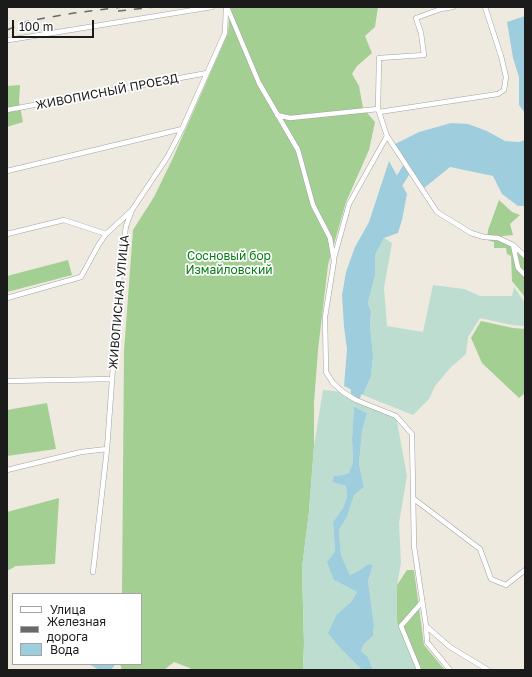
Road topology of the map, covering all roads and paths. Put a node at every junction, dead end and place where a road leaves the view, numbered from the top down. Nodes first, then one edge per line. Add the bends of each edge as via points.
1 (212, 7) edge
2 (227, 7) edge
3 (453, 7) edge
4 (485, 7) edge
5 (9, 40) dead end
6 (207, 73) junction
7 (7, 110) edge
8 (378, 111) junction
9 (277, 115) junction
10 (182, 129) junction
11 (387, 136) junction
12 (7, 171) edge
13 (132, 210) junction
14 (7, 234) edge
15 (106, 234) junction
16 (514, 245) junction
17 (525, 256) edge
18 (334, 262) junction
19 (525, 275) edge
20 (7, 298) edge
21 (112, 379) junction
22 (7, 381) edge
23 (107, 449) junction
24 (7, 470) edge
25 (414, 499) junction
26 (525, 570) edge
27 (93, 572) dead end
28 (422, 602) junction
29 (426, 626) junction
30 (419, 670) edge
31 (450, 670) edge
32 (488, 670) edge

1 - 5 street
2 - 6 street, ЖИВОПИСНАЯ УЛИЦА via 225,34
2 - 9 street via 259,83
3 - 8 street via 416,18 424,55 379,58
4 - 8 street via 506,77 504,90 498,94
6 - 7 street, ЖИВОПИСНЫЙ ПРОЕЗД
6 - 10 street, ЖИВОПИСНАЯ УЛИЦА
8 - 9 street via 290,118
8 - 11 street
9 - 18 street via 298,150 313,205 330,238
10 - 12 street
10 - 13 street, ЖИВОПИСНАЯ УЛИЦА via 168,156
11 - 16 street via 437,212 471,233 498,238
11 - 18 street via 349,204
13 - 15 street
13 - 21 street, ЖИВОПИСНАЯ УЛИЦА via 126,226 120,270
14 - 15 street via 64,220
15 - 20 street via 81,277
16 - 17 street
16 - 19 street via 518,268
18 - 25 street via 325,317 326,372 333,383 344,392 356,400 396,416 412,434
21 - 22 street
21 - 23 street, ЖИВОПИСНАЯ УЛИЦА
23 - 24 street via 81,452
23 - 27 street, ЖИВОПИСНАЯ УЛИЦА
25 - 26 street via 480,549 491,579 506,585
25 - 28 street via 414,546
28 - 29 street
28 - 30 street via 401,626
29 - 31 street via 427,642
29 - 32 street via 450,647

